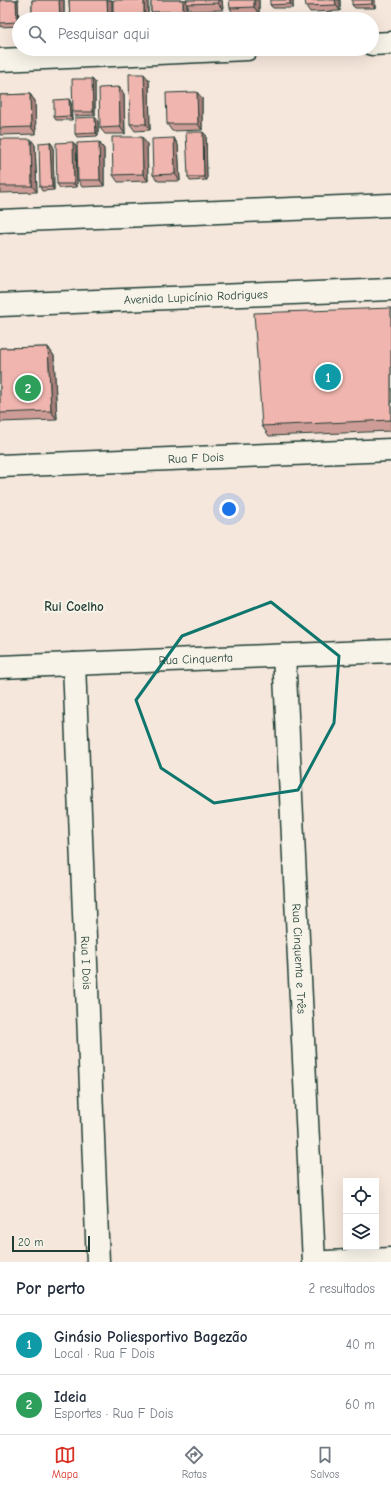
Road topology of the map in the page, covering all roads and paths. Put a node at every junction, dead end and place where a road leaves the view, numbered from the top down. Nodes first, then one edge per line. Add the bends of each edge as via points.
1 (391, 43) edge
2 (379, 44) edge
3 (90, 56) edge
4 (0, 60) edge
5 (391, 205) edge
6 (0, 221) edge
7 (391, 289) edge
8 (0, 305) edge
9 (391, 450) edge
10 (0, 466) edge
11 (391, 651) edge
12 (284, 655) junction
13 (74, 664) junction
14 (0, 667) edge
15 (391, 1259) edge
16 (98, 1262) edge
17 (314, 1262) edge
18 (327, 1262) edge

1 - 2 street
3 - 4 street
5 - 6 street
7 - 8 street, Avenida Lupicínio Rodrigues
9 - 10 street, Rua F Dois
11 - 12 street, Rua Cinquenta
12 - 13 street, Rua Cinquenta
12 - 17 street, Rua Cinquenta e Três
13 - 14 street, Rua Cinquenta
13 - 16 street, Rua I Dois
15 - 18 street

